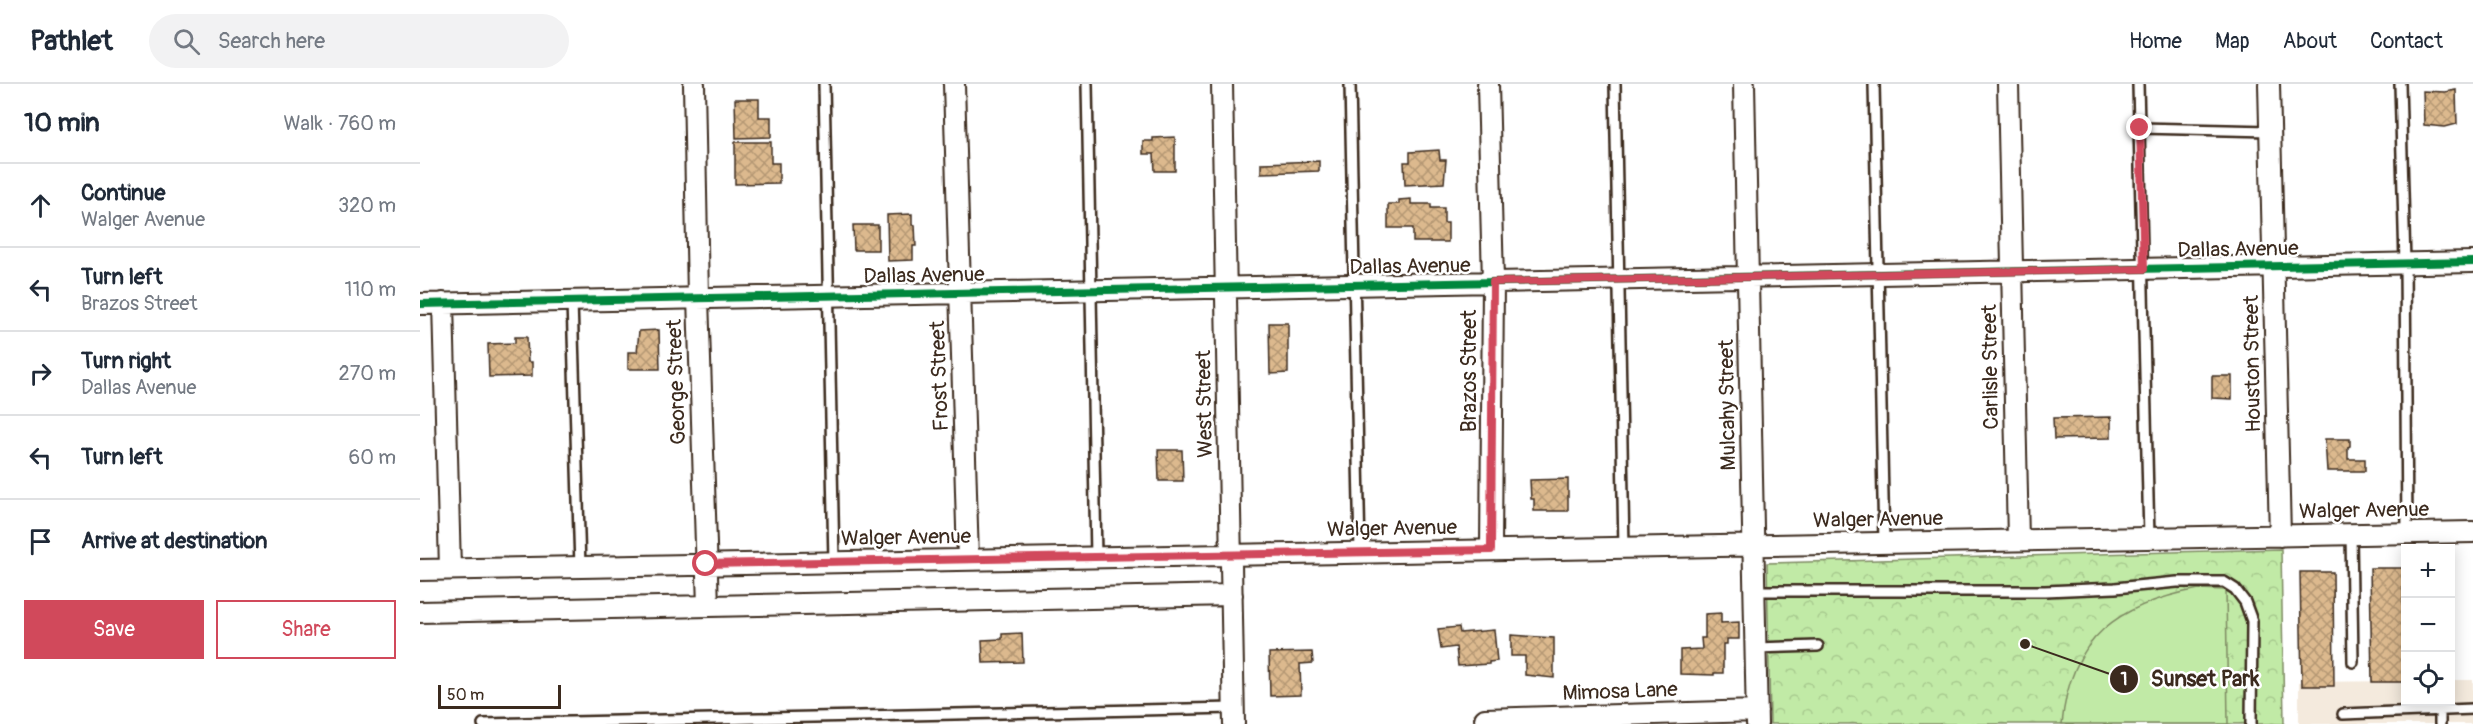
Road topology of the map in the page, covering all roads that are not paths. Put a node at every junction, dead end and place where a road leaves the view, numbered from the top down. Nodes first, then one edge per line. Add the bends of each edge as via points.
1 (694, 84) edge
2 (824, 84) edge
3 (954, 84) edge
4 (1087, 84) edge
5 (1222, 84) edge
6 (1350, 84) edge
7 (1488, 84) edge
8 (1615, 84) edge
9 (1744, 84) edge
10 (1874, 84) edge
11 (2008, 84) edge
12 (2138, 84) edge
13 (2269, 84) edge
14 (2400, 84) edge
15 (2140, 128) junction
16 (2270, 131) junction
17 (2473, 262) edge
18 (2405, 263) junction
19 (2274, 266) junction
20 (2144, 269) junction
21 (2012, 272) junction
22 (1878, 274) junction
23 (1748, 277) junction
24 (1620, 279) junction
25 (1493, 282) junction
26 (1354, 285) junction
27 (1226, 288) junction
28 (1091, 290) junction
29 (960, 293) junction
30 (829, 295) junction
31 (698, 298) junction
32 (572, 301) junction
33 (443, 303) junction
34 (420, 304) edge
35 (2473, 532) edge
36 (2407, 533) junction
37 (2351, 534) junction
38 (2280, 536) junction
39 (2149, 538) junction
40 (2018, 540) junction
41 (1884, 543) junction
42 (1755, 545) junction
43 (1624, 548) junction
44 (1491, 550) junction
45 (1360, 552) junction
46 (1231, 555) junction
47 (1096, 557) junction
48 (968, 560) junction
49 (834, 562) junction
50 (706, 564) junction
51 (580, 567) junction
52 (450, 569) junction
53 (420, 570) edge
54 (1755, 591) junction
55 (1232, 595) junction
56 (708, 606) junction
57 (420, 612) edge
58 (1818, 646) dead end
59 (1756, 648) junction
60 (2353, 662) dead end
61 (2473, 709) edge
62 (2440, 711) junction
63 (2343, 714) dead end
64 (1234, 716) edge
65 (1757, 717) edge
66 (1485, 719) dead end
67 (483, 724) edge
68 (2251, 724) edge
69 (2440, 724) edge

1 - 31 street, George Street
2 - 30 lane
3 - 29 street, Frost Street
4 - 28 lane
5 - 27 street, West Street
6 - 26 lane
7 - 25 street, Brazos Street
8 - 24 lane
9 - 23 street, Mulcahy Street
10 - 22 lane
11 - 21 street, Carlisle Street
12 - 15 lane
13 - 16 street, Houston Street
14 - 18 lane
15 - 16 lane
15 - 20 lane
16 - 19 street, Houston Street
17 - 18 street, Dallas Avenue
18 - 19 street, Dallas Avenue
18 - 36 lane
19 - 20 street, Dallas Avenue
19 - 38 street, Houston Street
20 - 21 street, Dallas Avenue
20 - 39 lane
21 - 22 street, Dallas Avenue
21 - 40 street, Carlisle Street
22 - 23 street, Dallas Avenue
22 - 41 lane
23 - 24 street, Dallas Avenue
23 - 42 street, Mulcahy Street
24 - 25 street, Dallas Avenue
24 - 43 lane
25 - 26 street, Dallas Avenue
25 - 44 street, Brazos Street
26 - 27 street, Dallas Avenue
26 - 45 lane
27 - 28 street, Dallas Avenue
27 - 46 street, West Street
28 - 29 street, Dallas Avenue
28 - 47 lane
29 - 30 street, Dallas Avenue
29 - 48 street, Frost Street
30 - 31 street, Dallas Avenue
30 - 49 lane
31 - 32 street, Dallas Avenue
31 - 50 street, George Street
32 - 33 street, Dallas Avenue
32 - 51 lane
33 - 34 street, Dallas Avenue
33 - 52 street
35 - 36 street, Walger Avenue
36 - 37 street, Walger Avenue
37 - 38 street, Walger Avenue
37 - 60 lane
38 - 39 street, Walger Avenue
39 - 40 street, Walger Avenue
40 - 41 street, Walger Avenue
41 - 42 street, Walger Avenue
42 - 43 street, Walger Avenue
42 - 54 street, Mulcahy Street
43 - 44 street, Walger Avenue
44 - 45 street, Walger Avenue
45 - 46 street, Walger Avenue
46 - 47 street, Walger Avenue
46 - 55 street, West Street
47 - 48 street, Walger Avenue
48 - 49 street, Walger Avenue
49 - 50 street, Walger Avenue
50 - 51 street, Walger Avenue
50 - 56 street, George Street
51 - 52 street, Walger Avenue
52 - 53 street, Walger Avenue
54 - 59 street, Mulcahy Street
54 - 68 lane via 2045,591 2224,582 2245,602 2252,621
55 - 56 street
55 - 64 street, West Street
56 - 57 street
58 - 59 lane
59 - 65 street, Mulcahy Street
61 - 62 lane
62 - 63 lane
62 - 69 lane
64 - 67 lane
65 - 66 street, Mimosa Lane

